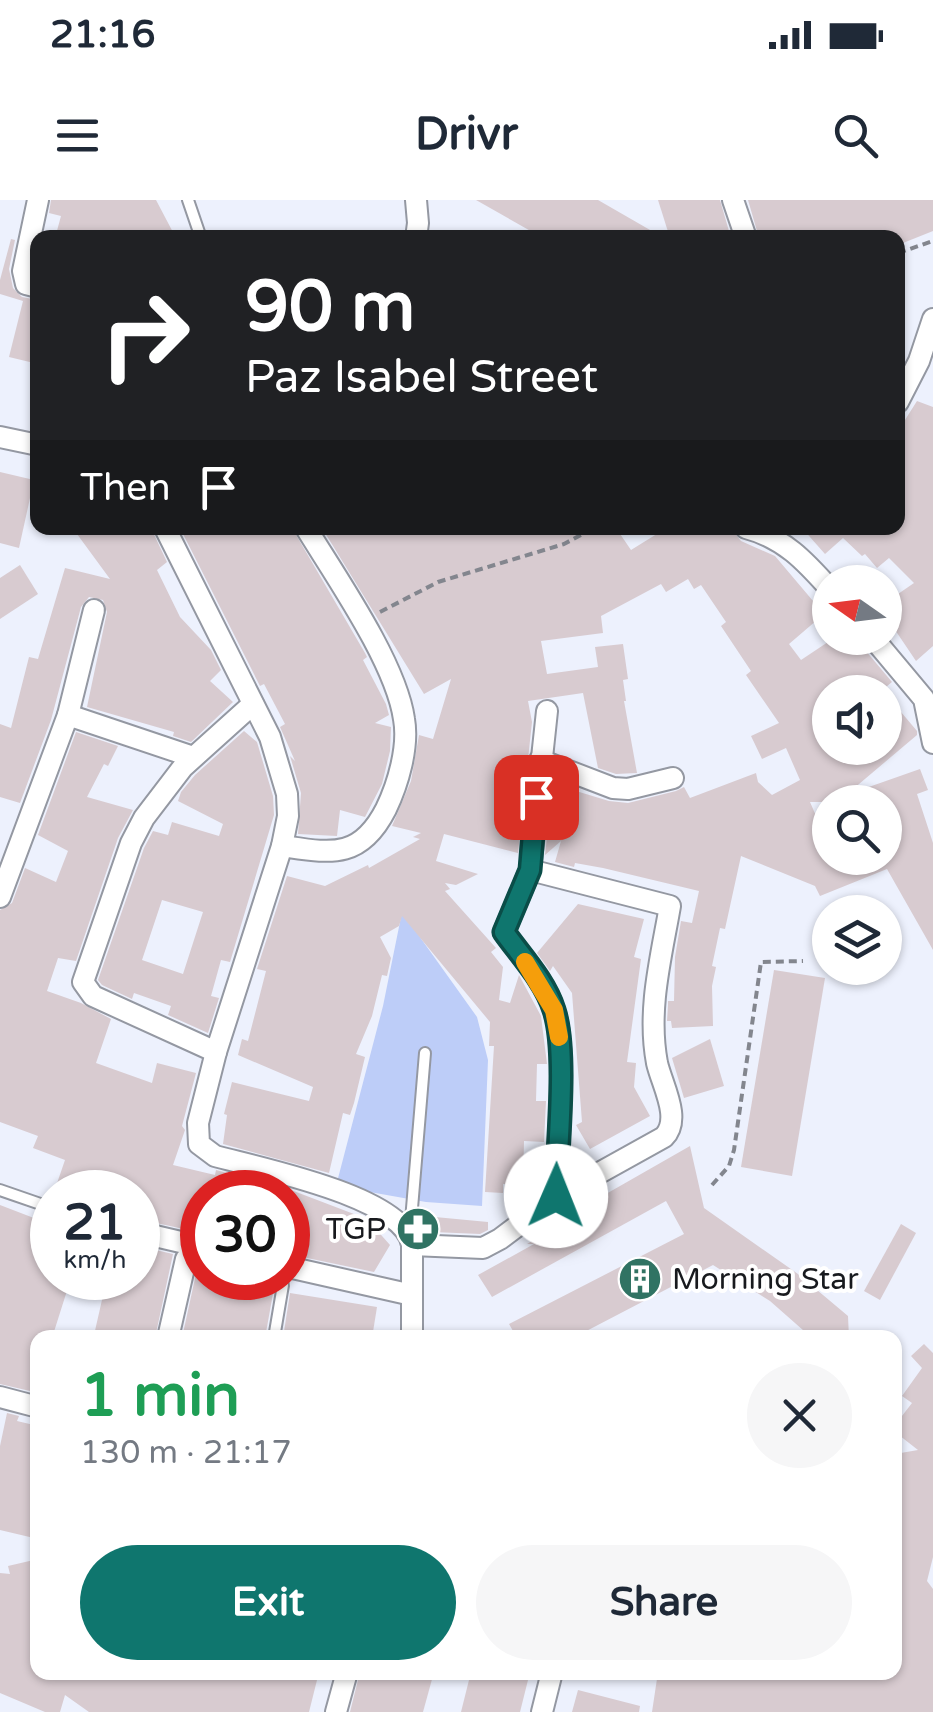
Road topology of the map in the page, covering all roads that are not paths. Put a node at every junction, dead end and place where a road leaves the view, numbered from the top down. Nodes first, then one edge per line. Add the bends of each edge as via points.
1 (38, 200) edge
2 (188, 200) edge
3 (416, 200) edge
4 (734, 200) edge
5 (32, 230) edge
6 (198, 230) edge
7 (416, 230) edge
8 (743, 230) edge
9 (30, 238) edge
10 (30, 285) edge
11 (933, 319) edge
12 (905, 388) edge
13 (0, 437) edge
14 (30, 443) edge
15 (168, 535) edge
16 (310, 535) edge
17 (768, 535) edge
18 (812, 569) edge
19 (94, 610) dead end
20 (887, 655) edge
21 (253, 704) junction
22 (547, 711) dead end
23 (68, 715) junction
24 (933, 742) edge
25 (193, 757) junction
26 (540, 760) junction
27 (674, 778) dead end
28 (282, 846) junction
29 (530, 870) junction
30 (0, 897) edge
31 (216, 1052) junction
32 (425, 1053) dead end
33 (0, 1190) edge
34 (556, 1196) junction
35 (30, 1200) edge
36 (411, 1239) junction
37 (310, 1280) edge
38 (412, 1295) junction
39 (180, 1299) edge
40 (281, 1300) edge
41 (170, 1330) edge
42 (276, 1330) edge
43 (412, 1330) edge
44 (0, 1396) edge
45 (30, 1405) edge
46 (345, 1680) edge
47 (550, 1680) edge
48 (336, 1712) edge
49 (542, 1712) edge

1 - 5 street
2 - 6 lane
3 - 7 street
4 - 8 street
9 - 10 street via 23,272
11 - 12 street
13 - 14 street
15 - 21 street
16 - 28 street via 398,693 404,747 376,828 348,849
17 - 18 street
19 - 23 street
20 - 24 street via 924,699
21 - 25 street
21 - 28 street via 287,794
22 - 26 street
23 - 25 street
23 - 30 street
25 - 31 street via 131,844 83,982 92,996
26 - 27 street via 613,788
26 - 29 street
28 - 31 street
29 - 34 street via 504,932 554,1010 560,1044
29 - 34 street via 670,906 653,1001 671,1128
31 - 36 street via 197,1134 206,1151 366,1201 402,1222
32 - 36 lane
33 - 35 lane
34 - 36 street via 483,1248
36 - 38 street
37 - 38 street
38 - 43 street
39 - 41 street
40 - 42 lane
44 - 45 street
46 - 48 street
47 - 49 street

